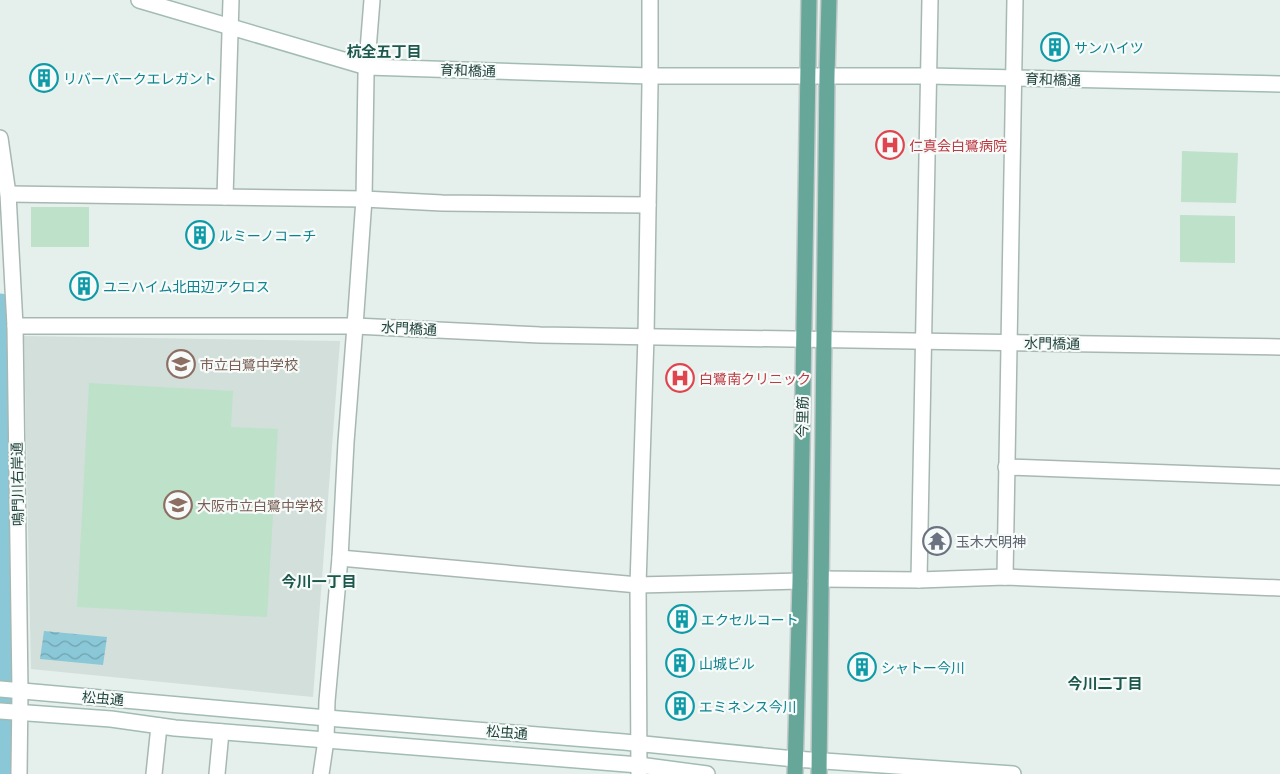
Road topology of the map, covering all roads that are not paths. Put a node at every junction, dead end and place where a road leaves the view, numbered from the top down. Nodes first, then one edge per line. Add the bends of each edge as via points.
1 (139, 0) edge
2 (231, 0) edge
3 (372, 0) edge
4 (650, 0) edge
5 (809, 0) edge
6 (829, 0) edge
7 (930, 0) edge
8 (1015, 0) edge
9 (230, 27) junction
10 (366, 67) junction
11 (827, 75) junction
12 (650, 76) junction
13 (929, 76) junction
14 (807, 77) junction
15 (1014, 78) junction
16 (1280, 84) edge
17 (0, 138) edge
18 (8, 194) junction
19 (225, 197) junction
20 (364, 199) junction
21 (648, 205) junction
22 (15, 326) junction
23 (355, 326) junction
24 (646, 336) junction
25 (803, 339) junction
26 (824, 339) junction
27 (922, 341) junction
28 (1009, 342) junction
29 (1280, 346) edge
30 (1006, 467) junction
31 (1280, 477) edge
32 (340, 558) junction
33 (1005, 578) junction
34 (822, 580) junction
35 (919, 580) junction
36 (800, 582) junction
37 (638, 585) junction
38 (1280, 588) edge
39 (0, 689) edge
40 (19, 691) junction
41 (0, 711) edge
42 (19, 713) junction
43 (327, 718) junction
44 (159, 726) junction
45 (221, 732) junction
46 (326, 740) junction
47 (639, 743) junction
48 (795, 767) edge
49 (819, 767) edge
50 (639, 770) edge
51 (19, 774) edge
52 (154, 774) edge
53 (217, 774) edge
54 (322, 774) edge
55 (707, 774) edge
56 (1014, 774) edge

1 - 9 street, 育和橋通
2 - 9 street
3 - 10 street
4 - 12 street
5 - 14 main road, 今里筋
6 - 11 main road, 今里筋
7 - 13 street
8 - 15 street
9 - 10 street, 育和橋通
9 - 19 street
10 - 12 street, 育和橋通
10 - 20 street
11 - 13 street, 育和橋通
11 - 14 street, 育和橋通
11 - 26 main road, 今里筋
12 - 14 street, 育和橋通
12 - 21 street
13 - 15 street, 育和橋通
13 - 27 street
14 - 25 main road, 今里筋
15 - 16 street, 育和橋通
15 - 28 street
17 - 18 street, 鳴門川右岸通
18 - 19 street
18 - 22 street, 鳴門川右岸通
19 - 20 street
20 - 21 street
20 - 23 street
21 - 24 street
22 - 23 street, 水門橋通
22 - 40 street, 鳴門川右岸通
23 - 24 street, 水門橋通
23 - 32 street
24 - 25 street, 水門橋通
24 - 37 street
25 - 26 street, 水門橋通
25 - 36 main road, 今里筋
26 - 27 street, 水門橋通
26 - 34 main road, 今里筋
27 - 28 street, 水門橋通
27 - 35 street
28 - 29 street, 水門橋通
28 - 30 street
30 - 31 street
30 - 33 street
32 - 37 street
32 - 43 street
33 - 35 street
33 - 38 street
34 - 35 street
34 - 49 main road, 今里筋
36 - 37 street
36 - 48 main road, 今里筋
37 - 47 street
39 - 40 street, 松虫通
40 - 42 street, 鳴門川右岸通
40 - 43 street, 松虫通
41 - 42 street, 松虫通
42 - 44 street, 松虫通
42 - 51 street, 鳴門川右岸通
43 - 46 street
43 - 47 street, 松虫通
44 - 45 street, 松虫通
44 - 52 street
45 - 46 street, 松虫通
45 - 53 street
46 - 50 street, 松虫通
46 - 54 street
47 - 48 street, 松虫通
47 - 50 street
48 - 49 street, 松虫通
49 - 56 street, 松虫通
50 - 55 street, 松虫通

